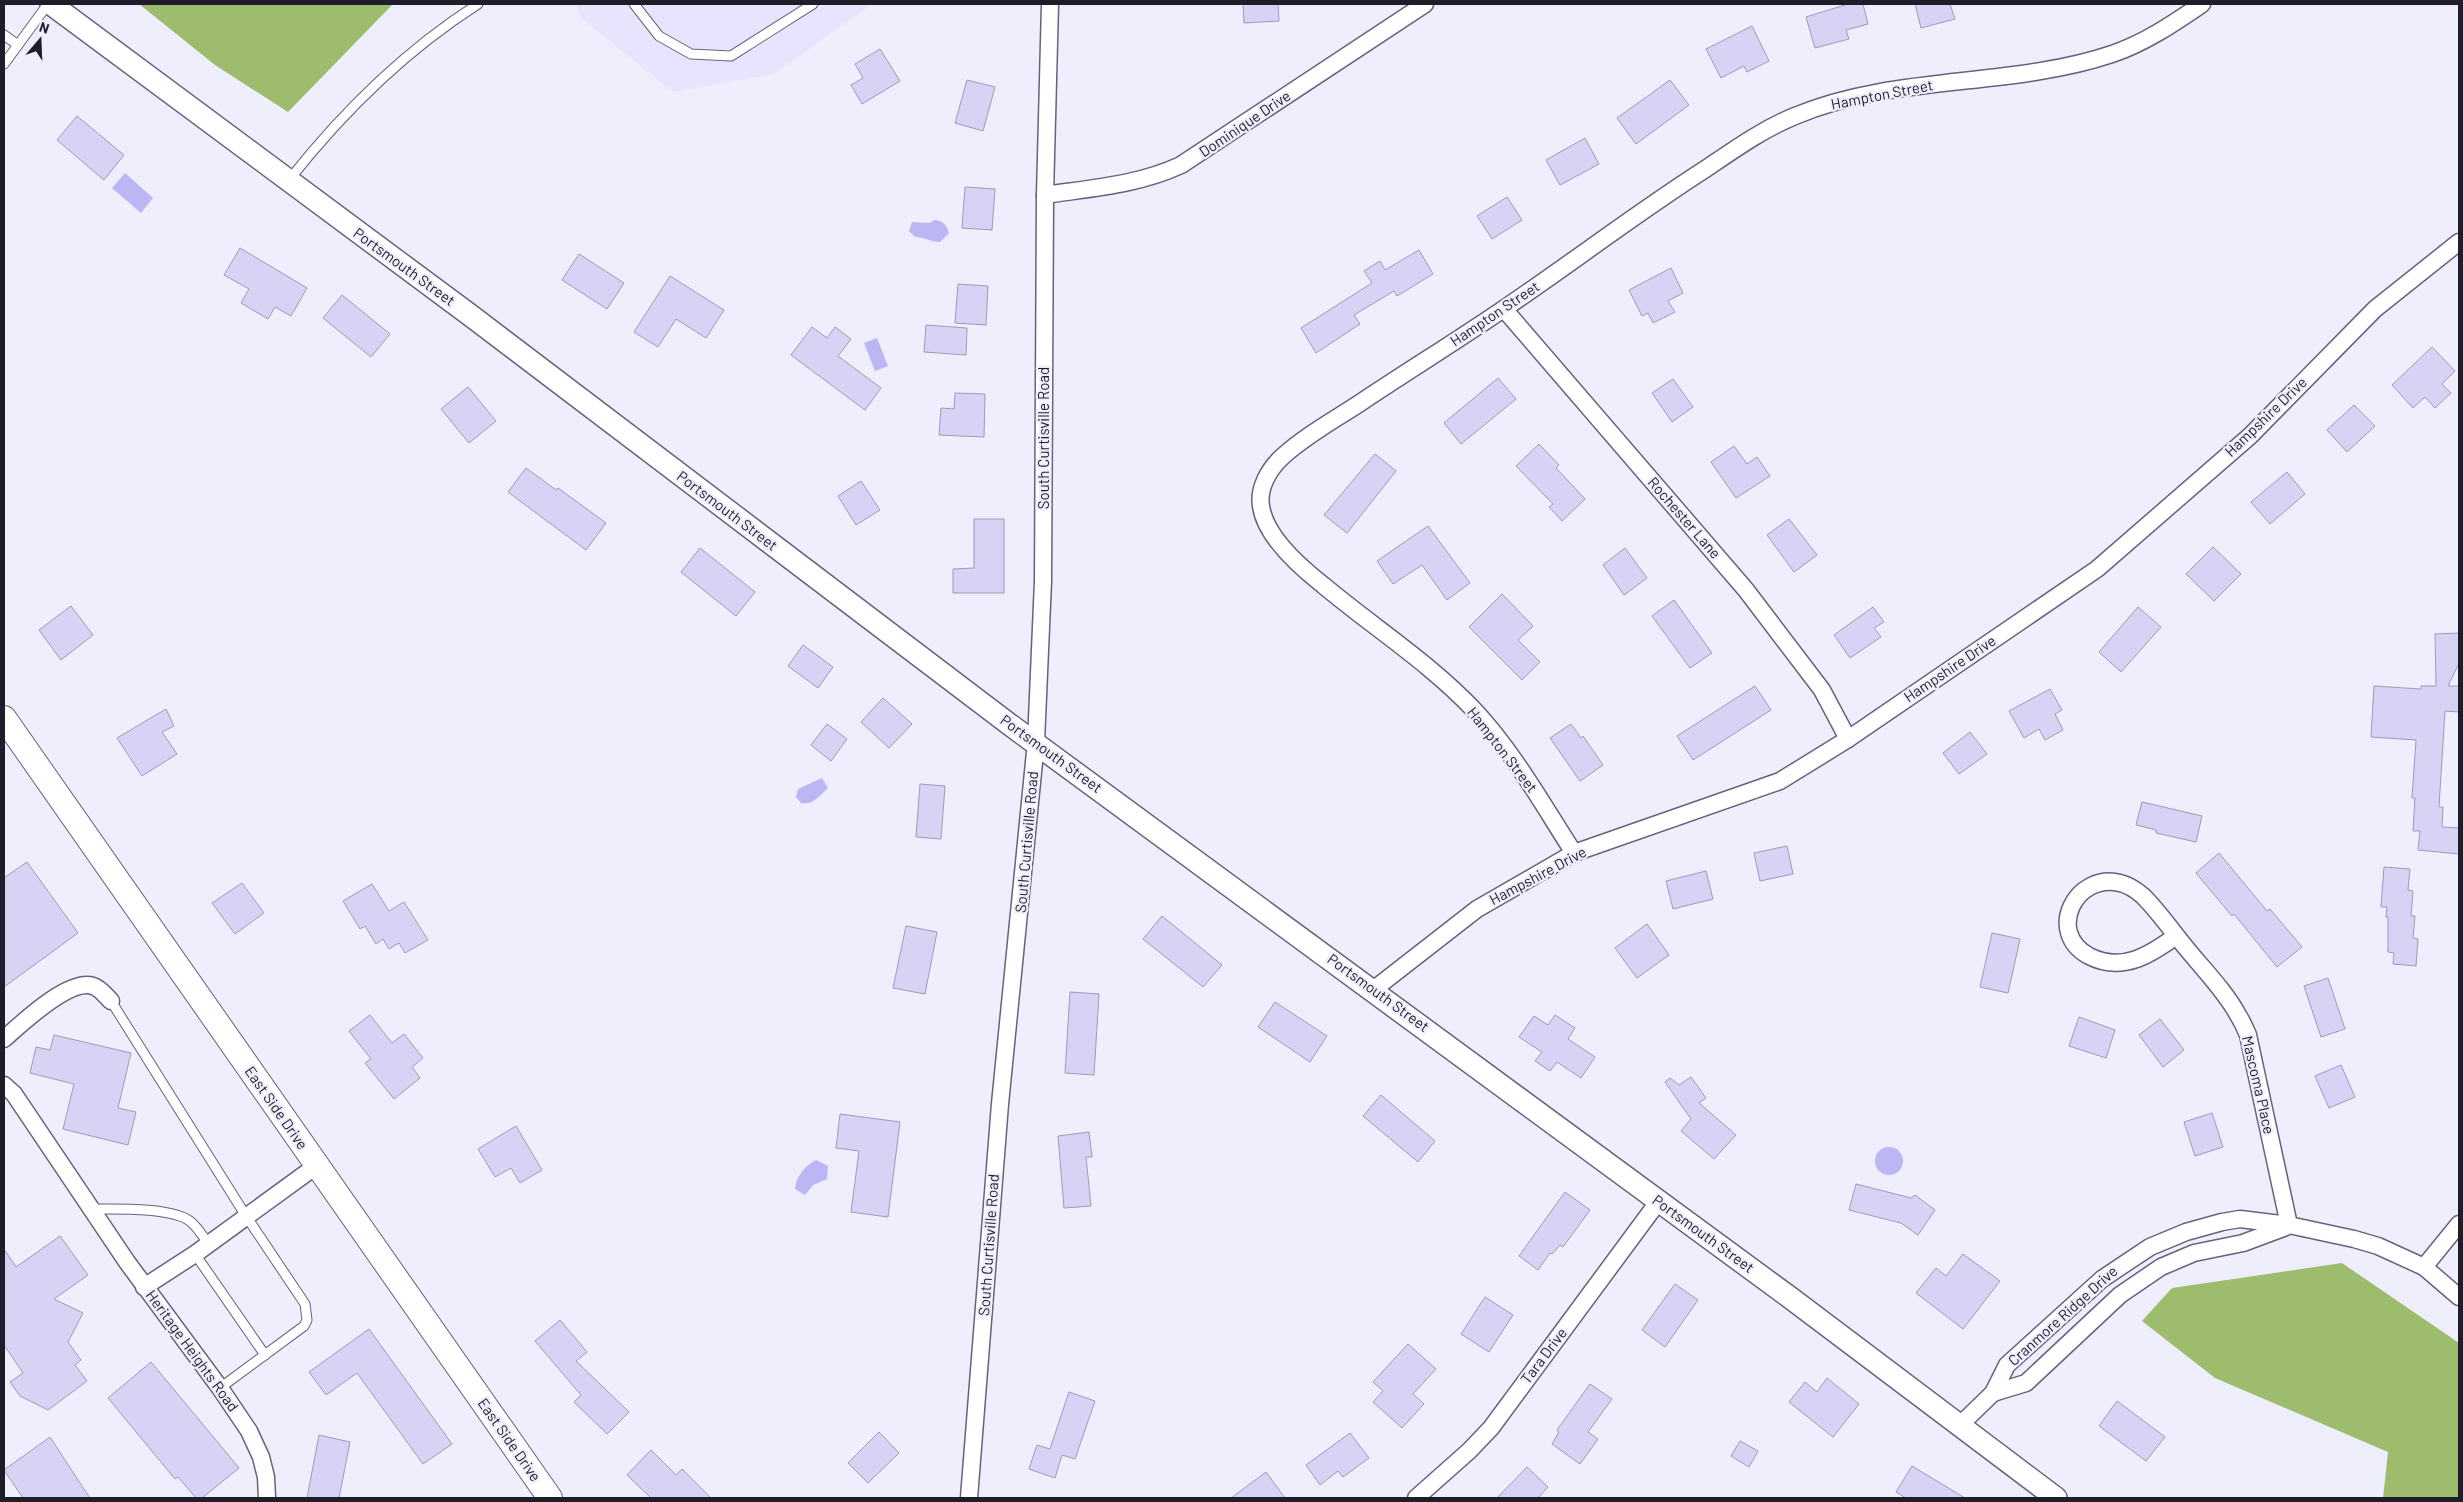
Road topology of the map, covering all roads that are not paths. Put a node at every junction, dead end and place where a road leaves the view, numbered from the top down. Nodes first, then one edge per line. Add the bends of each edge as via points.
1 (50, 4) edge
2 (478, 4) edge
3 (634, 4) edge
4 (813, 4) edge
5 (1050, 4) edge
6 (1425, 4) edge
7 (2202, 4) edge
8 (4, 35) edge
9 (18, 44) junction
10 (4, 64) edge
11 (288, 181) junction
12 (1045, 195) junction
13 (2459, 242) edge
14 (1504, 309) junction
15 (4, 718) edge
16 (1848, 738) junction
17 (1036, 742) junction
18 (1574, 854) junction
19 (2176, 936) junction
20 (1373, 990) junction
21 (111, 1001) joint
22 (4, 1040) edge
23 (4, 1085) edge
24 (316, 1166) junction
25 (1658, 1202) junction
26 (91, 1209) junction
27 (246, 1216) junction
28 (2459, 1224) edge
29 (2289, 1225) junction
30 (202, 1249) junction
31 (2424, 1267) junction
32 (144, 1287) junction
33 (2459, 1297) edge
34 (265, 1355) junction
35 (220, 1388) junction
36 (1993, 1393) junction
37 (1960, 1425) junction
38 (267, 1498) edge
39 (550, 1498) edge
40 (968, 1498) edge
41 (1416, 1498) edge
42 (2056, 1498) edge

1 - 9 lane
1 - 11 street, Portsmouth Street
2 - 11 lane via 390,72
3 - 4 lane via 658,36 691,54 731,56
5 - 12 street, South Curtisville Road
6 - 12 street, Dominique Drive via 1181,165 1158,176 1131,183
7 - 14 street, Hampton Street via 2161,31 2114,54 2015,74 1838,101 1796,115 1767,129 1676,188
8 - 9 lane
9 - 10 lane
11 - 17 street, Portsmouth Street
12 - 17 street, South Curtisville Road via 1043,581
13 - 16 street, Hampshire Drive via 2375,309 2250,436 2097,569
14 - 16 street, Rochester Lane via 1746,590 1822,690
14 - 18 street, Hampton Street via 1321,428 1280,459 1265,478 1260,504 1268,527 1299,565 1418,659 1475,711 1523,772
15 - 24 main road, East Side Drive
16 - 18 street, Hampshire Drive via 1780,781
17 - 20 street, Portsmouth Street
17 - 40 street, South Curtisville Road via 1000,1104
18 - 20 street, Hampshire Drive via 1476,909
19 - 19 street, Mascoma Place via 2143,897 2120,882 2093,885 2081,892 2068,916 2068,930 2073,943 2095,959 2109,962 2134,961 2150,955
19 - 29 street, Mascoma Place via 2224,993 2248,1035
20 - 25 street, Portsmouth Street
21 - 22 street via 93,986 80,985 49,1003
21 - 27 lane
23 - 26 street via 14,1094
24 - 27 street, Heritage Heights Road
24 - 39 main road, East Side Drive
25 - 37 street, Portsmouth Street
25 - 41 street, Tara Drive via 1491,1428
26 - 30 lane via 138,1209 179,1216 191,1222
26 - 32 street
27 - 30 street, Heritage Heights Road
27 - 34 lane via 305,1304 307,1312 304,1326
28 - 31 street
29 - 31 street, Cranmore Ridge Drive via 2354,1239
29 - 36 street, Cranmore Ridge Drive via 2243,1243 2194,1253 2161,1267 2120,1295 2026,1383
29 - 36 street, Cranmore Ridge Drive via 2240,1219 2186,1232 2150,1247 2102,1279 2007,1365
30 - 32 street, Heritage Heights Road
30 - 34 lane
31 - 33 street, Cranmore Ridge Drive
32 - 35 street, Heritage Heights Road
34 - 35 lane
35 - 38 street, Heritage Heights Road via 261,1457
36 - 37 street, Cranmore Ridge Drive
37 - 42 street, Portsmouth Street

